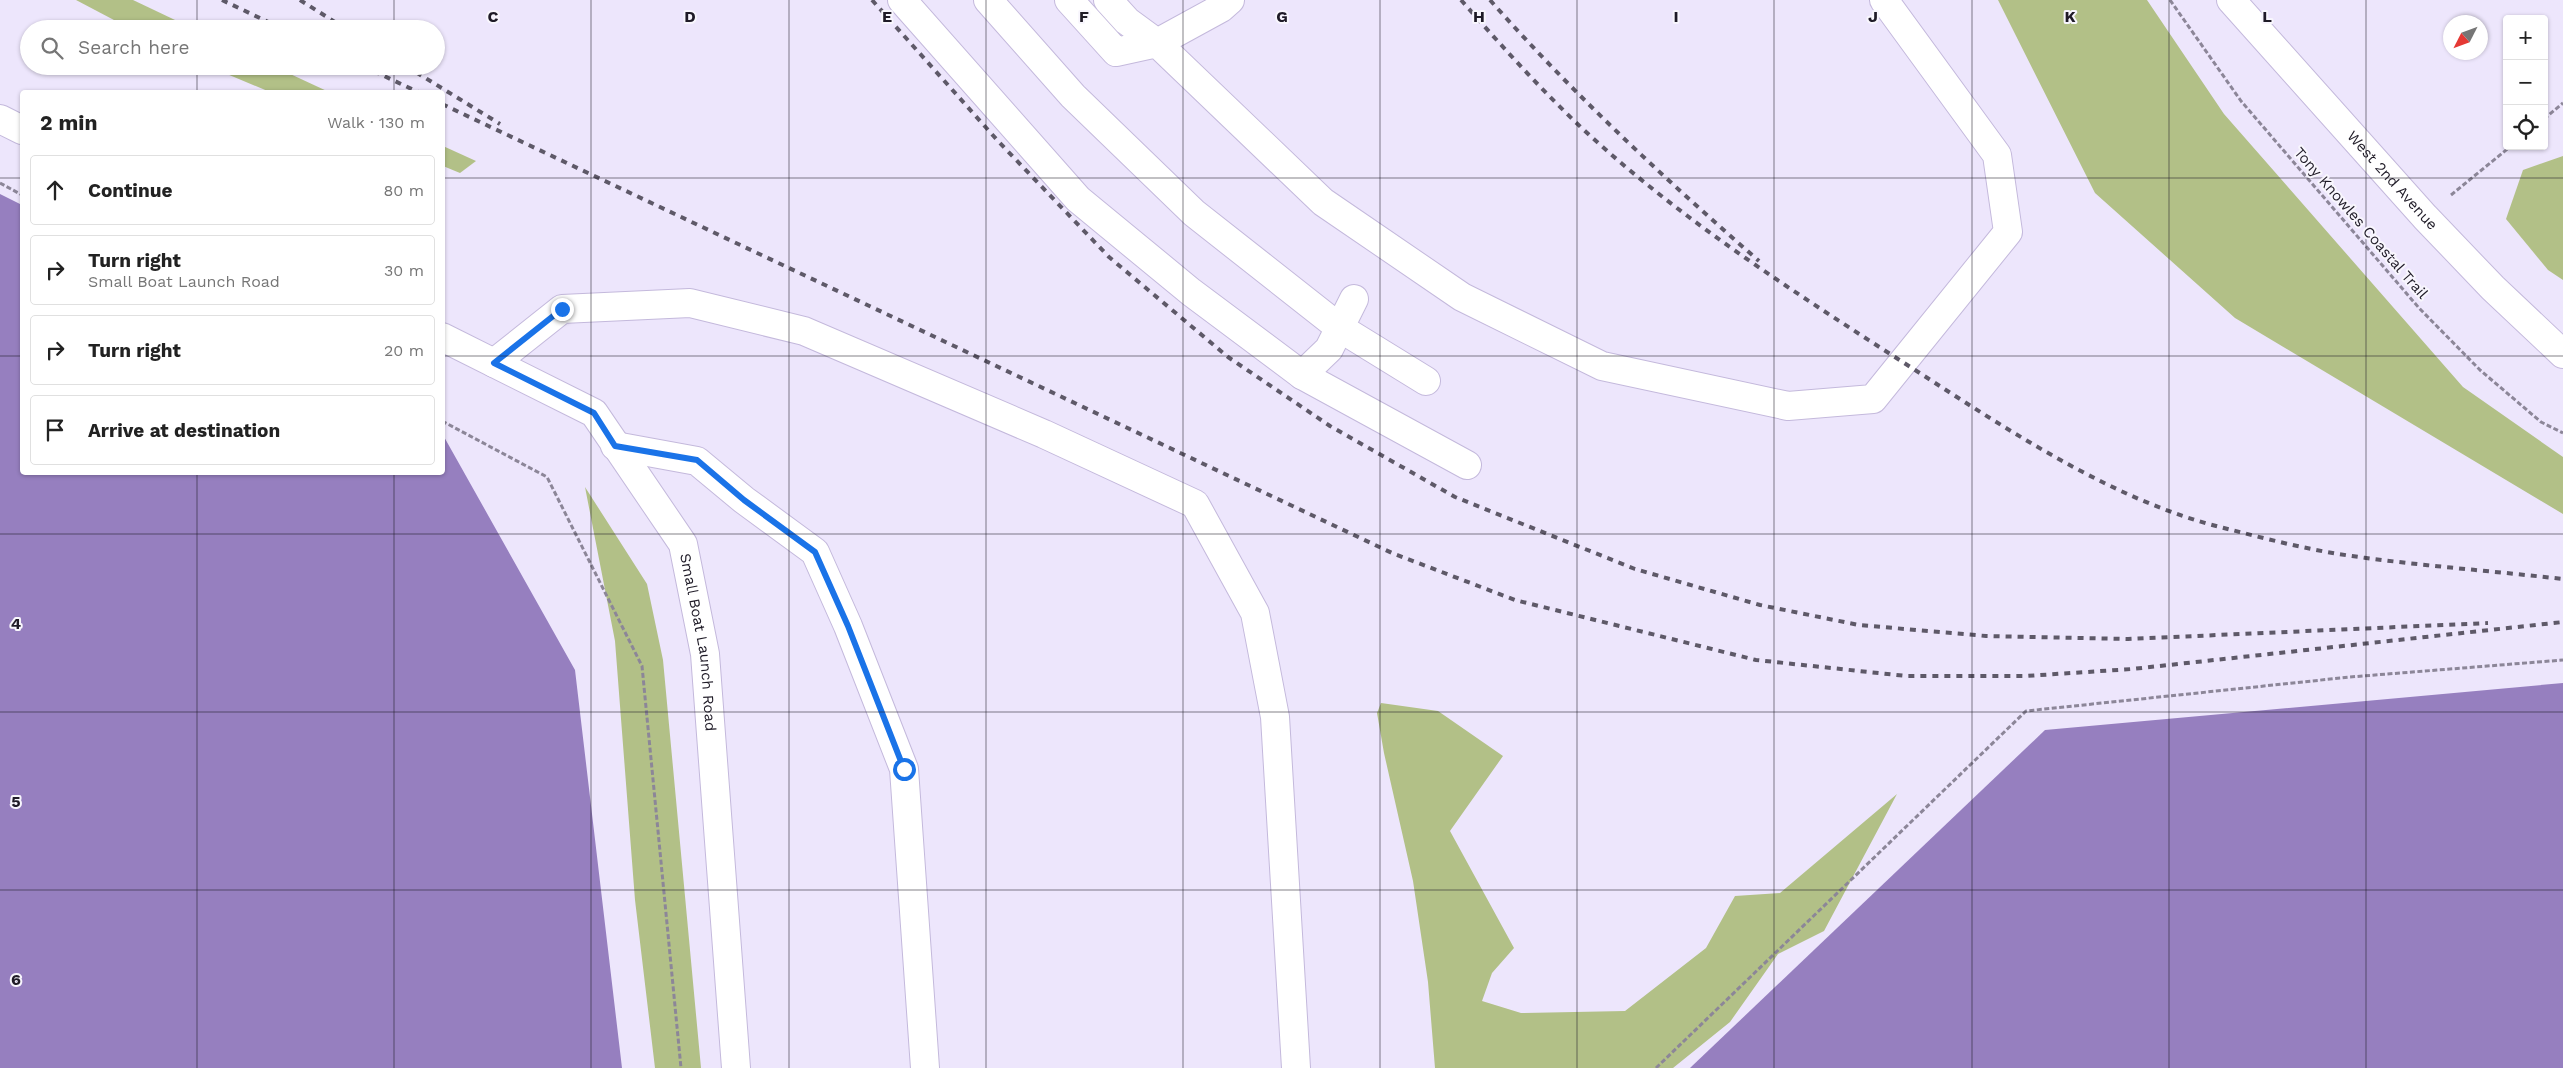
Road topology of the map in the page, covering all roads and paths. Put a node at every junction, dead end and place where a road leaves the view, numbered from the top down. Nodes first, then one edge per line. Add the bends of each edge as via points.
1 (902, 0) edge
2 (988, 0) edge
3 (1069, 0) edge
4 (1108, 0) edge
5 (1230, 0) edge
6 (1884, 0) edge
7 (2170, 0) edge
8 (2232, 0) edge
9 (1157, 43) junction
10 (2563, 103) edge
11 (2548, 116) edge
12 (0, 119) edge
13 (20, 129) edge
14 (2506, 150) edge
15 (0, 183) edge
16 (20, 194) edge
17 (2425, 217) junction
18 (1354, 299) dead end
19 (1340, 328) junction
20 (445, 338) edge
21 (2563, 354) edge
22 (494, 363) junction
23 (1302, 375) junction
24 (1426, 381) dead end
25 (445, 423) edge
26 (2563, 433) edge
27 (615, 446) junction
28 (1467, 465) dead end
29 (2563, 660) edge
30 (681, 1068) edge
31 (736, 1068) edge
32 (925, 1068) edge
33 (1296, 1068) edge
34 (1656, 1068) edge

1 - 23 street via 1078,199 1191,292
2 - 19 street via 1073,96 1194,213
3 - 9 street via 1116,52
4 - 9 street via 1127,21
5 - 9 street
6 - 9 street via 1997,156 2008,232 1873,399 1788,406 1602,366 1462,297 1323,202
7 - 26 path, Tony Knowles Coastal Trail via 2241,101 2419,308 2487,376 2541,422
8 - 17 street, West 2nd Avenue
10 - 11 path
12 - 13 street
14 - 17 path
15 - 16 path
17 - 21 street, West 2nd Avenue
18 - 19 street
19 - 23 street via 1329,350
19 - 24 street
20 - 22 street, Small Boat Launch Road
22 - 27 street, Small Boat Launch Road via 594,413
22 - 33 street via 562,309 690,303 804,331 1044,434 1195,504 1255,613 1275,717
23 - 28 street
25 - 30 path via 547,477 642,666
27 - 31 street, Small Boat Launch Road via 683,544 703,645
27 - 32 street via 697,460 744,500 815,552 904,769
29 - 34 path via 2350,677 2026,711

